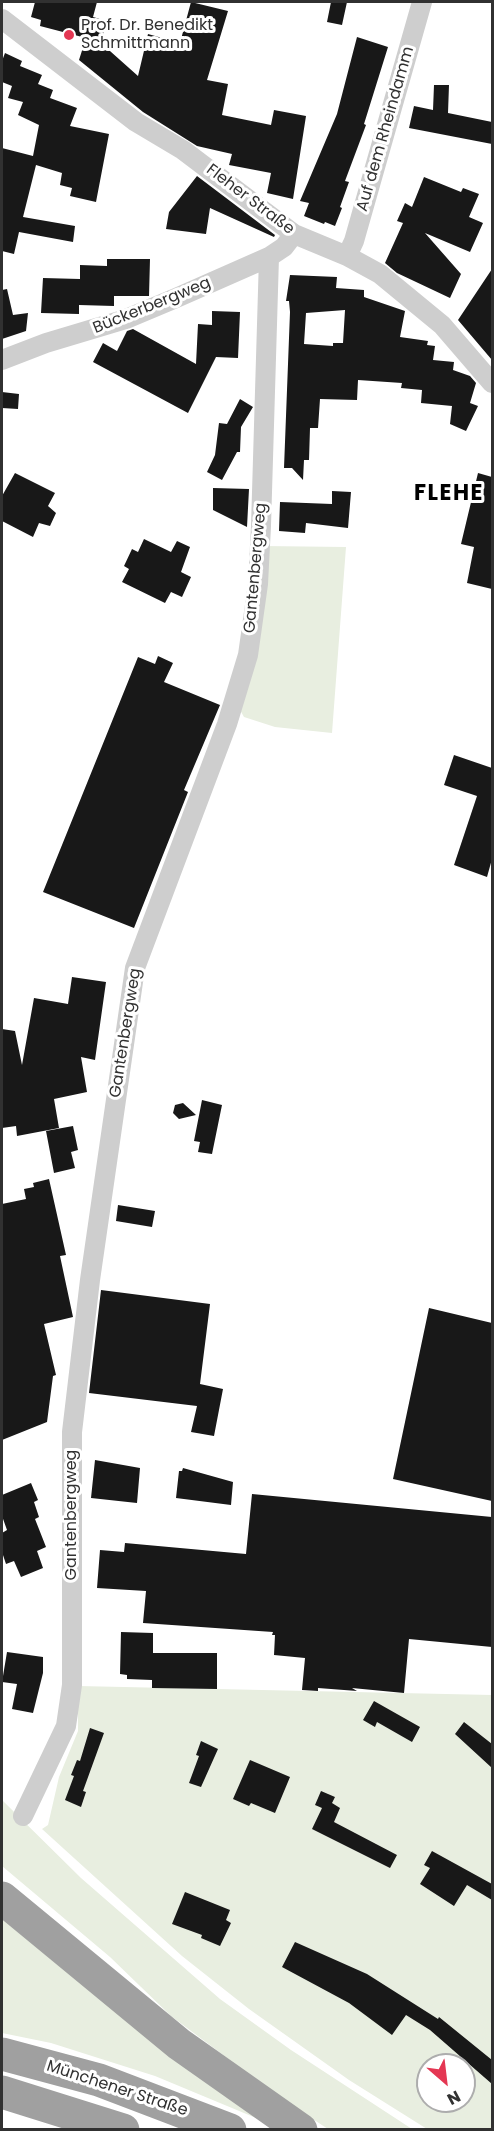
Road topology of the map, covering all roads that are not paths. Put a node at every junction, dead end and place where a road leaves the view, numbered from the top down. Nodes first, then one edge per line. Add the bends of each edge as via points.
1 (422, 2) edge
2 (2, 19) edge
3 (294, 234) junction
4 (347, 256) junction
5 (269, 257) junction
6 (2, 360) edge
7 (492, 383) edge
8 (23, 1816) dead end
9 (2, 1898) edge
10 (2, 2054) edge
11 (2, 2092) edge
12 (123, 2130) edge
13 (231, 2130) edge
14 (301, 2130) edge

1 - 4 street, Auf dem Rheindamm
2 - 3 street, Fleher Straße via 136,122 183,150
3 - 4 street, Fleher Straße
3 - 5 street, Bückerbergweg
4 - 7 street, Fleher Straße via 380,274 417,303 442,325
5 - 6 street, Bückerbergweg via 126,319
5 - 8 street, Gantenbergweg via 258,584 248,655 227,724 135,968 72,1432 72,1685 66,1726
9 - 14 highway via 179,2043
10 - 13 highway, Münchener Straße via 99,2080
11 - 12 highway

